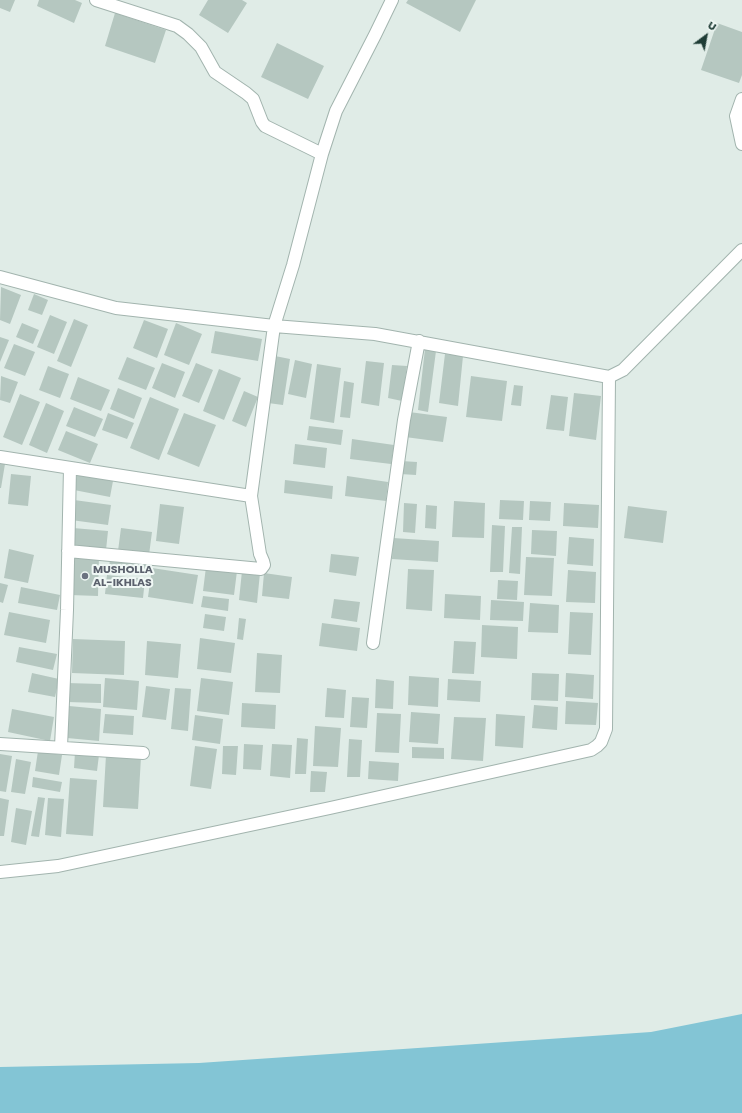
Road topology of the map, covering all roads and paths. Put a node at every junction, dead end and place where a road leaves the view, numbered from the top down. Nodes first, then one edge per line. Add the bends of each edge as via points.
1 (96, 0) edge
2 (392, 0) edge
3 (742, 99) edge
4 (742, 144) edge
5 (322, 154) junction
6 (742, 250) edge
7 (0, 277) edge
8 (274, 326) junction
9 (419, 341) junction
10 (609, 377) junction
11 (0, 457) edge
12 (70, 468) junction
13 (250, 496) junction
14 (68, 550) junction
15 (373, 643) dead end
16 (0, 744) edge
17 (61, 747) junction
18 (143, 754) dead end
19 (0, 872) edge

1 - 5 street via 176,26 188,34 207,57 211,68 253,99 265,126
2 - 5 street via 336,111
3 - 4 street via 736,116
5 - 8 street
6 - 10 street via 627,366
7 - 8 street via 116,308
8 - 9 street via 375,334
8 - 13 street
9 - 10 street
9 - 15 street via 403,427
10 - 19 street via 606,729 596,746 591,750 58,866
11 - 12 street
12 - 13 street
12 - 14 street
13 - 14 street via 264,565 261,568
14 - 17 street
16 - 17 street
17 - 18 street

